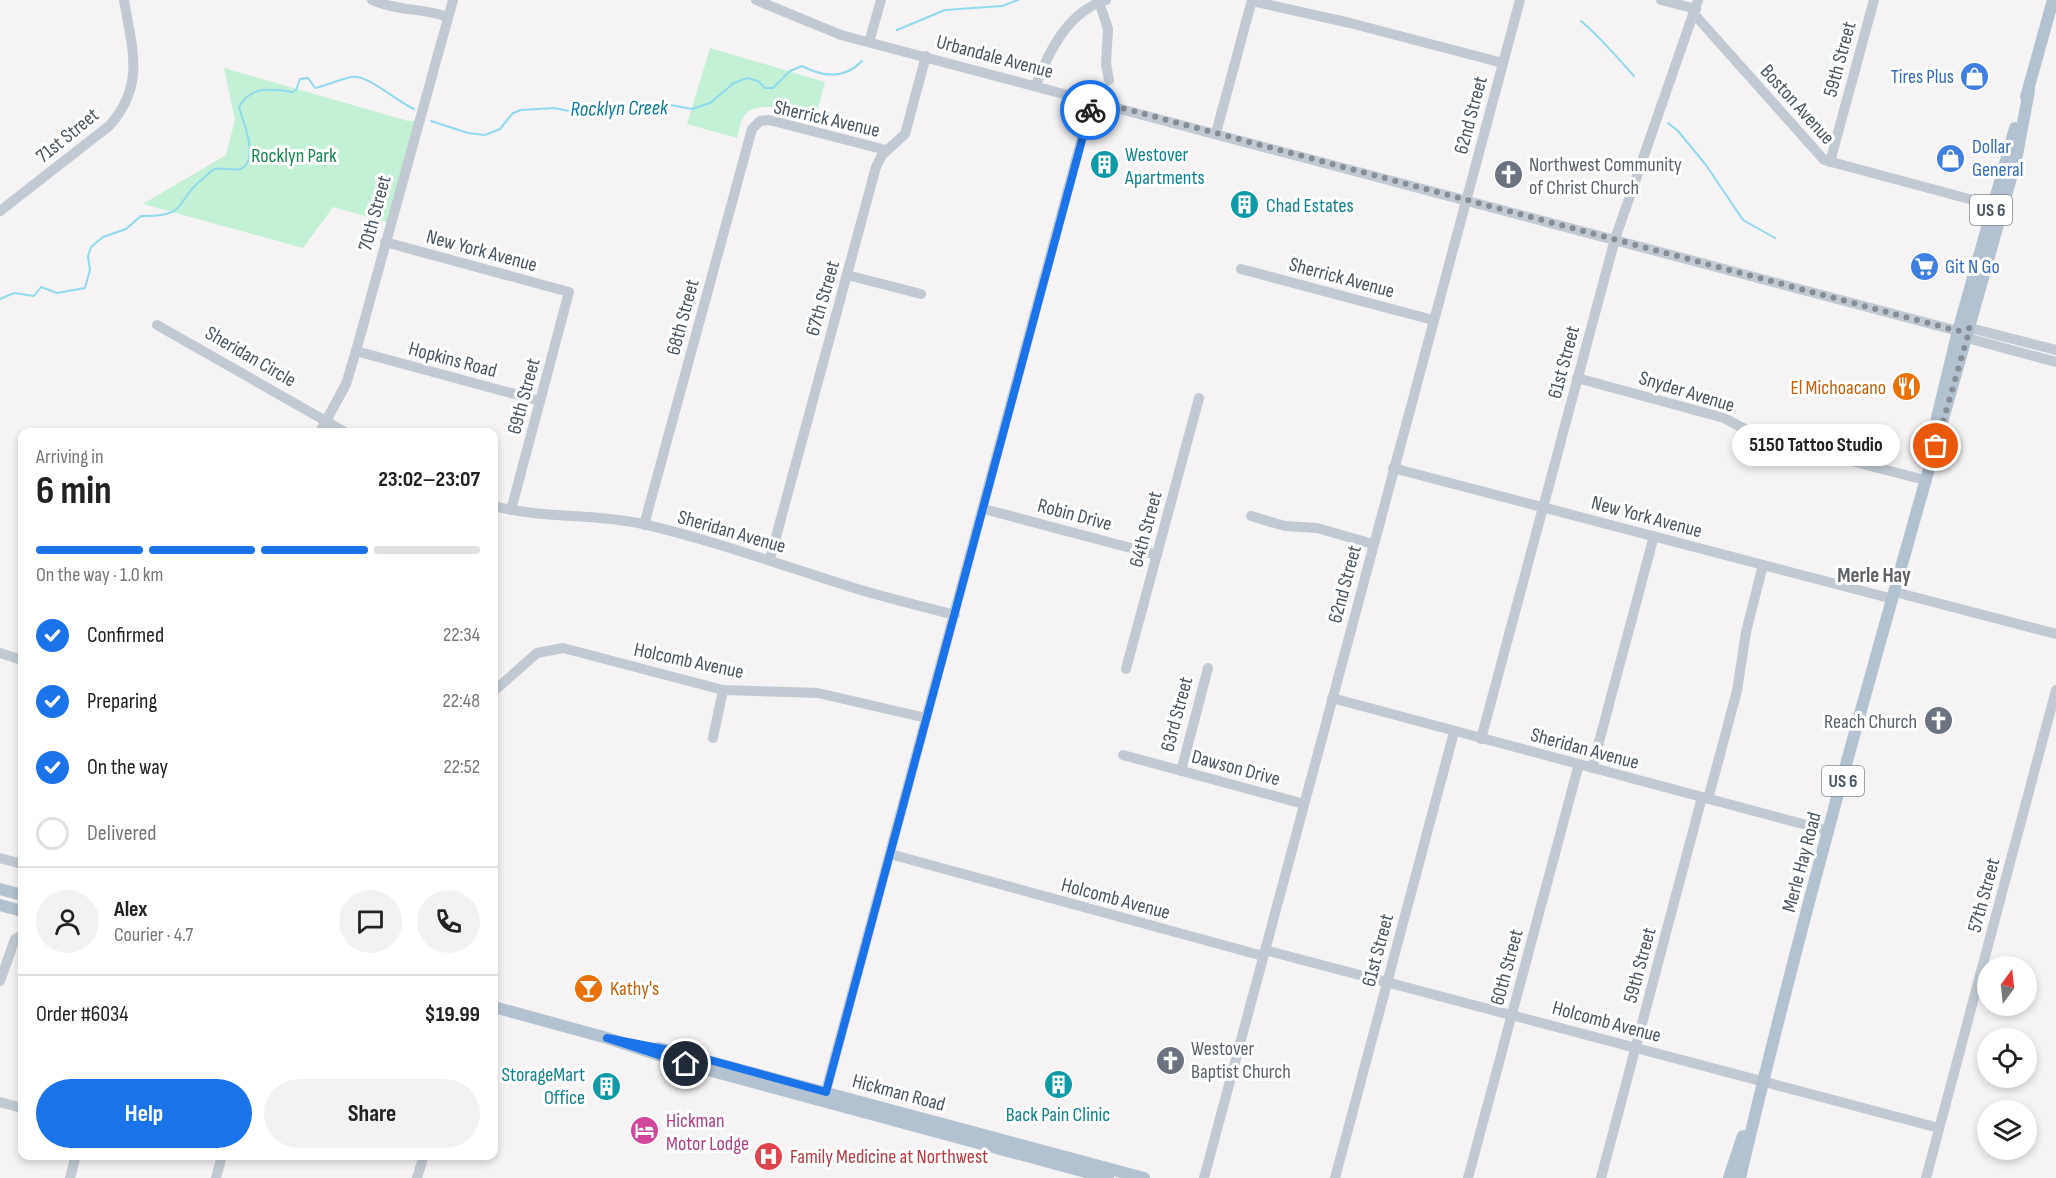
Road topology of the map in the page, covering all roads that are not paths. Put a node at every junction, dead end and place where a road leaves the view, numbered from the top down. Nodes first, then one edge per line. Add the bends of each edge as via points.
1 (124, 0) edge
2 (372, 0) edge
3 (453, 0) edge
4 (756, 0) edge
5 (881, 0) edge
6 (1520, 0) edge
7 (1661, 0) edge
8 (1874, 0) edge
9 (2053, 0) edge
10 (1102, 1) edge
11 (1252, 1) edge
12 (1696, 8) edge
13 (448, 17) junction
14 (870, 42) junction
15 (926, 56) junction
16 (1503, 63) junction
17 (1109, 80) dead end
18 (1036, 85) junction
19 (1092, 100) junction
20 (760, 121) joint
21 (1216, 133) junction
22 (886, 150) junction
23 (1830, 162) junction
24 (1465, 200) junction
25 (1997, 207) junction
26 (0, 211) edge
27 (1615, 239) junction
28 (385, 242) junction
29 (1241, 268) dead end
30 (847, 275) junction
31 (569, 292) joint
32 (921, 294) dead end
33 (1433, 320) junction
34 (156, 325) dead end
35 (1965, 332) junction
36 (2056, 350) edge
37 (356, 351) junction
38 (2056, 362) edge
39 (1577, 378) junction
40 (1199, 398) dead end
41 (540, 401) junction
42 (327, 420) junction
43 (322, 428) edge
44 (339, 428) edge
45 (1393, 468) junction
46 (1925, 480) junction
47 (498, 507) edge
48 (1542, 507) junction
49 (984, 509) junction
50 (510, 510) junction
51 (1251, 516) dead end
52 (644, 525) junction
53 (1654, 536) junction
54 (1373, 544) junction
55 (1156, 555) junction
56 (770, 559) junction
57 (1763, 565) junction
58 (1894, 595) junction
59 (955, 615) junction
60 (2056, 634) edge
61 (0, 653) edge
62 (18, 659) edge
63 (1208, 668) dead end
64 (1126, 669) dead end
65 (498, 687) edge
66 (723, 690) junction
67 (2056, 690) edge
68 (1332, 699) junction
69 (926, 718) junction
70 (1454, 732) junction
71 (712, 738) dead end
72 (1480, 739) junction
73 (1124, 755) dead end
74 (1579, 765) junction
75 (1592, 768) junction
76 (1181, 771) junction
77 (1705, 798) junction
78 (1304, 804) junction
79 (1829, 831) junction
80 (890, 854) junction
81 (0, 858) edge
82 (18, 863) edge
83 (0, 889) edge
84 (18, 894) edge
85 (0, 905) edge
86 (18, 910) edge
87 (18, 937) edge
88 (1264, 953) junction
89 (1, 979) edge
90 (1387, 982) junction
91 (498, 1007) edge
92 (498, 1014) edge
93 (1511, 1015) junction
94 (534, 1018) junction
95 (1636, 1047) junction
96 (1762, 1081) junction
97 (825, 1097) junction
98 (0, 1102) edge
99 (18, 1107) edge
100 (1939, 1128) junction
101 (75, 1160) edge
102 (221, 1160) edge
103 (422, 1160) edge
104 (1076, 1169) edge
105 (70, 1178) edge
106 (216, 1178) edge
107 (417, 1178) edge
108 (1108, 1178) edge
109 (1144, 1178) edge
110 (1204, 1178) edge
111 (1335, 1178) edge
112 (1468, 1178) edge
113 (1601, 1178) edge
114 (1729, 1178) edge
115 (1740, 1178) edge
116 (1926, 1178) edge

1 - 26 street, 71st Street via 134,77 120,114
2 - 13 street
3 - 13 street, 70th Street
4 - 14 street, Urbandale Avenue via 828,31
5 - 14 street
6 - 16 street, 62nd Street
7 - 12 street
8 - 23 street, 59th Street
9 - 25 main road, Merle Hay Road / US 6
10 - 17 street via 1108,29
10 - 18 street via 1085,8 1069,23
11 - 16 street
11 - 21 street
12 - 23 street, Boston Avenue via 1818,155
12 - 27 street, 61st Street
13 - 28 street, 70th Street
14 - 15 street, Urbandale Avenue
15 - 18 street, Urbandale Avenue
15 - 22 street, 67th Street via 905,134
16 - 24 street, 62nd Street
18 - 19 street, Urbandale Avenue
19 - 21 street, Urbandale Avenue
19 - 49 street
20 - 22 street, Sherrick Avenue via 779,121
20 - 52 street, 68th Street via 748,139
21 - 24 street, Urbandale Avenue
22 - 30 street, 67th Street via 876,167
23 - 25 street, Boston Avenue
24 - 27 street, Urbandale Avenue
24 - 33 street, 62nd Street
25 - 35 main road, Merle Hay Road / US 6
27 - 35 street, Urbandale Avenue
27 - 39 street, 61st Street
28 - 31 street, New York Avenue
28 - 37 street, 70th Street
29 - 33 street, Sherrick Avenue
30 - 32 street
30 - 56 street, 67th Street
31 - 41 street, 69th Street
33 - 45 street, 62nd Street
34 - 42 street, Sheridan Circle
35 - 36 street, Urbandale Avenue
35 - 38 street, Urbandale Avenue
35 - 46 main road, Merle Hay Road / US 6 via 1938,412
37 - 41 street, Hopkins Road
37 - 42 street, 70th Street via 346,384
39 - 46 street, Snyder Avenue via 1724,418 1762,438
39 - 48 street, 61st Street
40 - 55 street, 64th Street
41 - 50 street, 69th Street
42 - 43 street, 70th Street
42 - 44 street, Sheridan Circle
45 - 48 street, New York Avenue
45 - 54 street, 62nd Street
46 - 58 main road, Merle Hay Road / US 6
47 - 50 street, Sheridan Avenue
48 - 53 street, New York Avenue
48 - 72 street, 61st Street
49 - 55 street, Robin Drive
49 - 59 street
50 - 52 street, Sheridan Avenue
51 - 54 street via 1285,526 1317,528
52 - 56 street, Sheridan Avenue
53 - 57 street, New York Avenue
53 - 75 street
54 - 68 street, 62nd Street
55 - 64 street, 64th Street
56 - 59 street, Sheridan Avenue via 869,593
57 - 58 street, New York Avenue
57 - 77 street, 59th Street via 1746,632 1737,691
58 - 60 street, New York Avenue
58 - 79 main road, Merle Hay Road / US 6
59 - 69 street
61 - 62 street
63 - 76 street, 63rd Street
65 - 66 street, Holcomb Avenue via 537,653 562,648
66 - 69 street, Holcomb Avenue via 818,693
66 - 71 street
67 - 100 street, 57th Street
68 - 70 street, Sheridan Avenue
68 - 78 street, 62nd Street
69 - 80 street
70 - 72 street, Sheridan Avenue
70 - 90 street, 61st Street
72 - 74 street, Sheridan Avenue
73 - 76 street, Dawson Drive
74 - 75 street, Sheridan Avenue
74 - 93 street, 60th Street
75 - 77 street, Sheridan Avenue
76 - 78 street, Dawson Drive
77 - 79 street, Sheridan Avenue
77 - 95 street, 59th Street
78 - 88 street, 62nd Street
79 - 96 main road, Merle Hay Road / US 6
80 - 88 street, Holcomb Avenue
80 - 97 street
81 - 82 street
83 - 84 main road
85 - 86 main road
87 - 89 street via 11,945
88 - 90 street, Holcomb Avenue
88 - 110 street, 62nd Street
90 - 93 street, Holcomb Avenue
90 - 111 street, 61st Street
91 - 94 main road, Hickman Road
92 - 94 main road, Hickman Road
93 - 95 street, Holcomb Avenue
93 - 112 street, 60th Street
94 - 97 main road, Hickman Road via 686,1064
95 - 96 street, Holcomb Avenue
95 - 113 street, 59th Street
96 - 100 street, Holcomb Avenue
96 - 114 main road, Merle Hay Road / US 6
96 - 115 main road, Merle Hay Road / US 6
97 - 104 main road, Hickman Road
98 - 99 street
100 - 116 street, 57th Street
101 - 105 street
102 - 106 street
103 - 107 street
104 - 108 main road, Hickman Road
104 - 109 main road, Hickman Road

